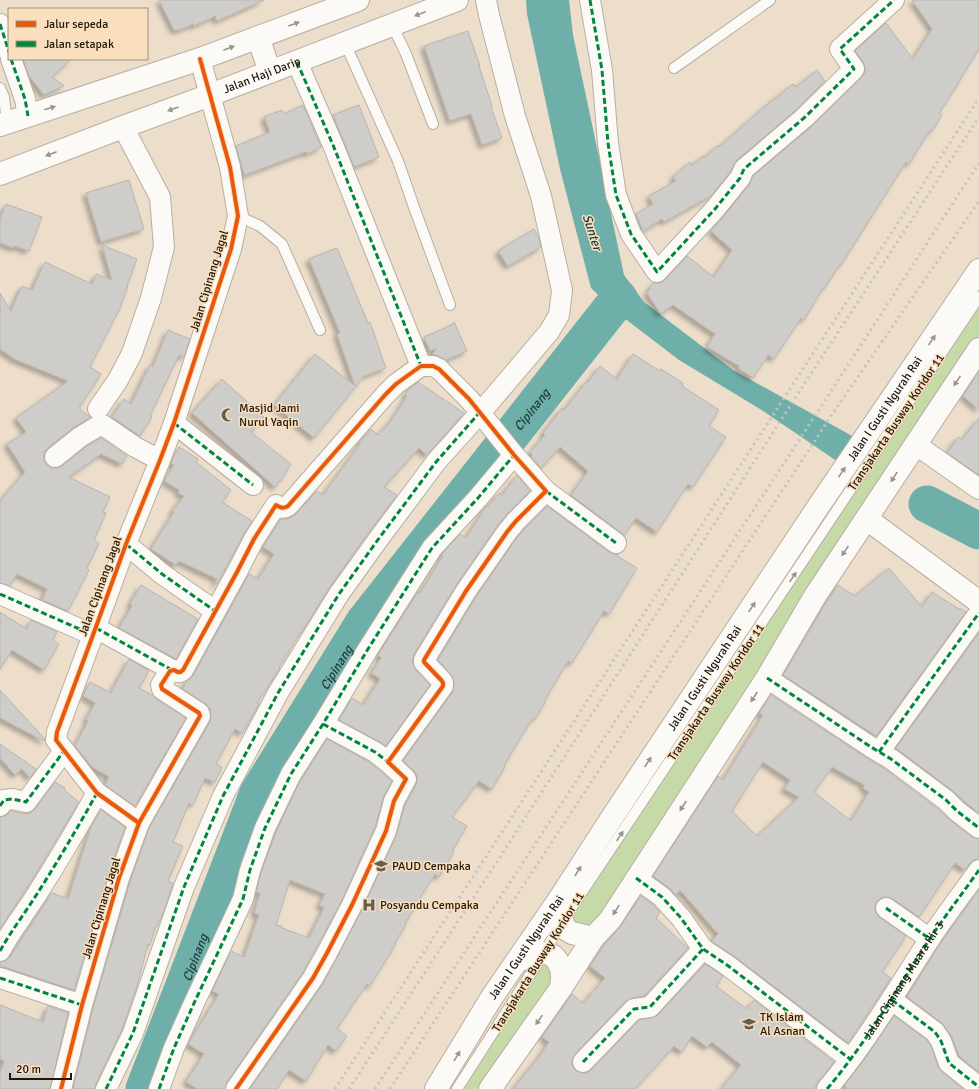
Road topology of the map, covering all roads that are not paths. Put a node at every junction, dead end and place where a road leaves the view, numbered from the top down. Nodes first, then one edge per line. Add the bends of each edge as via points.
1 (358, 0) edge
2 (457, 0) edge
3 (486, 0) edge
4 (590, 0) edge
5 (894, 0) edge
6 (765, 1) edge
7 (331, 5) edge
8 (0, 24) edge
9 (392, 25) junction
10 (258, 37) junction
11 (346, 43) junction
12 (8, 49) edge
13 (200, 59) junction
14 (11, 60) edge
15 (297, 62) junction
16 (674, 68) dead end
17 (270, 72) junction
18 (0, 88) edge
19 (210, 95) junction
20 (12, 121) edge
21 (433, 124) dead end
22 (123, 127) junction
23 (0, 174) edge
24 (238, 216) junction
25 (979, 270) edge
26 (979, 297) edge
27 (450, 305) dead end
28 (320, 330) dead end
29 (979, 348) edge
30 (421, 366) junction
31 (98, 409) dead end
32 (892, 414) junction
33 (485, 418) junction
34 (174, 423) junction
35 (915, 444) junction
36 (511, 451) junction
37 (55, 456) dead end
38 (160, 460) junction
39 (253, 485) dead end
40 (979, 489) edge
41 (546, 491) junction
42 (829, 506) junction
43 (867, 519) junction
44 (616, 543) dead end
45 (126, 544) junction
46 (0, 594) edge
47 (979, 602) edge
48 (215, 611) junction
49 (979, 613) edge
50 (94, 632) junction
51 (172, 670) junction
52 (767, 678) junction
53 (323, 724) junction
54 (64, 751) junction
55 (879, 752) junction
56 (388, 762) junction
57 (97, 793) junction
58 (0, 806) edge
59 (139, 823) junction
60 (979, 828) edge
61 (979, 870) edge
62 (636, 878) junction
63 (560, 898) junction
64 (886, 908) dead end
65 (562, 922) junction
66 (592, 938) junction
67 (930, 940) junction
68 (703, 949) junction
69 (0, 950) edge
70 (544, 953) junction
71 (517, 961) junction
72 (0, 978) edge
73 (561, 988) junction
74 (892, 1000) junction
75 (82, 1005) junction
76 (850, 1059) junction
77 (583, 1062) dead end
78 (979, 1087) edge
79 (61, 1089) edge
80 (106, 1089) edge
81 (159, 1089) edge
82 (236, 1089) edge
83 (436, 1089) edge
84 (457, 1089) edge
85 (490, 1089) edge
86 (827, 1089) edge

1 - 7 main road
2 -> 9 main road, Jalan Haji Darip
3 - 33 street via 515,116 541,196 562,290 559,315 549,332
4 - 5 street via 602,70 608,143 616,194 631,234 657,272 715,209 740,178 744,169 804,118 854,69 840,49
6 - 16 lane
10 -> 7 main road
8 - 12 street
9 - 11 main road, Jalan Haji Darip
9 - 21 lane
13 -> 10 main road
10 - 17 main road
11 - 15 main road, Jalan Haji Darip
11 - 27 lane via 398,162
13 - 19 street, Jalan Cipinang Jagal
20 -> 13 main road
14 - 20 street via 25,99
15 - 17 main road, Jalan Haji Darip
15 - 30 street
17 - 19 main road, Jalan Haji Darip
18 - 20 lane
19 -> 22 main road, Jalan Haji Darip
19 - 24 street, Jalan Cipinang Jagal via 230,167
22 -> 23 main road, Jalan Haji Darip
22 - 31 street via 160,198 164,247 151,298 132,353 118,380
24 - 28 lane via 260,226 282,244
24 - 34 street, Jalan Cipinang Jagal via 231,249
32 -> 25 main road, Jalan I Gusti Ngurah Rai
26 - 32 lane, Transjakarta Busway Koridor 11
29 -> 35 main road
30 - 33 street via 439,369
30 - 48 street via 385,395 288,506 281,508 276,505 254,539
42 -> 32 main road, Jalan I Gusti Ngurah Rai
33 - 36 street
33 - 80 street via 436,462 340,594 278,693 223,796 184,887 133,1034
34 - 38 street, Jalan Cipinang Jagal
34 - 39 street
35 - 40 street
35 -> 43 main road
36 - 41 street
36 - 53 street via 478,498 432,548
37 - 38 street via 80,437 103,425 135,447
38 - 45 street, Jalan Cipinang Jagal
41 - 44 street
41 - 56 street via 507,532 424,660 442,681 443,686
63 -> 42 main road, Jalan I Gusti Ngurah Rai via 615,812
65 -> 42 lane, Transjakarta Busway Koridor 11
43 - 47 main road
43 -> 52 main road via 815,596
45 - 48 street, Jalan Cipinang Jagal via 162,574
45 - 50 street, Jalan Cipinang Jagal
46 - 50 street
48 - 51 street via 183,670 179,673
49 - 55 street
50 - 51 street
50 - 54 street, Jalan Cipinang Jagal via 57,732 56,740
51 - 59 street via 161,685 162,689 200,716
52 - 55 street
52 -> 62 main road
53 - 56 street via 375,752
53 - 81 street via 290,774 265,828 243,898 192,1007
54 - 57 street, Jalan Cipinang Jagal
54 - 58 street via 26,802 4,800
55 - 60 street via 946,800
56 - 82 street via 406,779 394,801 386,831 352,905 313,978
57 - 59 street, Jalan Cipinang Jagal
57 - 69 street via 38,893
59 - 75 street, Jalan Cipinang Jagal via 119,878
61 - 67 street, Jalan Cipinang Muara Ilir 3
62 -> 66 main road via 610,920
62 - 68 street via 662,897
63 - 65 main road
63 - 71 main road, Jalan I Gusti Ngurah Rai
64 - 67 street
65 - 66 main road via 564,928 572,933
65 - 70 lane, Transjakarta Busway Koridor 11
66 - 73 main road
67 - 74 street, Jalan Cipinang Muara Ilir 3
68 - 76 street
68 - 77 street via 650,1007 634,1009
70 - 71 main road
70 - 73 main road via 558,961 563,976
70 - 84 lane, Transjakarta Busway Koridor 11
83 -> 71 main road, Jalan I Gusti Ngurah Rai
72 - 75 street
73 -> 85 main road
74 - 76 street, Jalan Cipinang Muara Ilir 3
74 - 78 street via 935,1032 949,1062
75 - 79 street, Jalan Cipinang Jagal
76 - 86 street, Jalan Cipinang Muara Ilir 3

